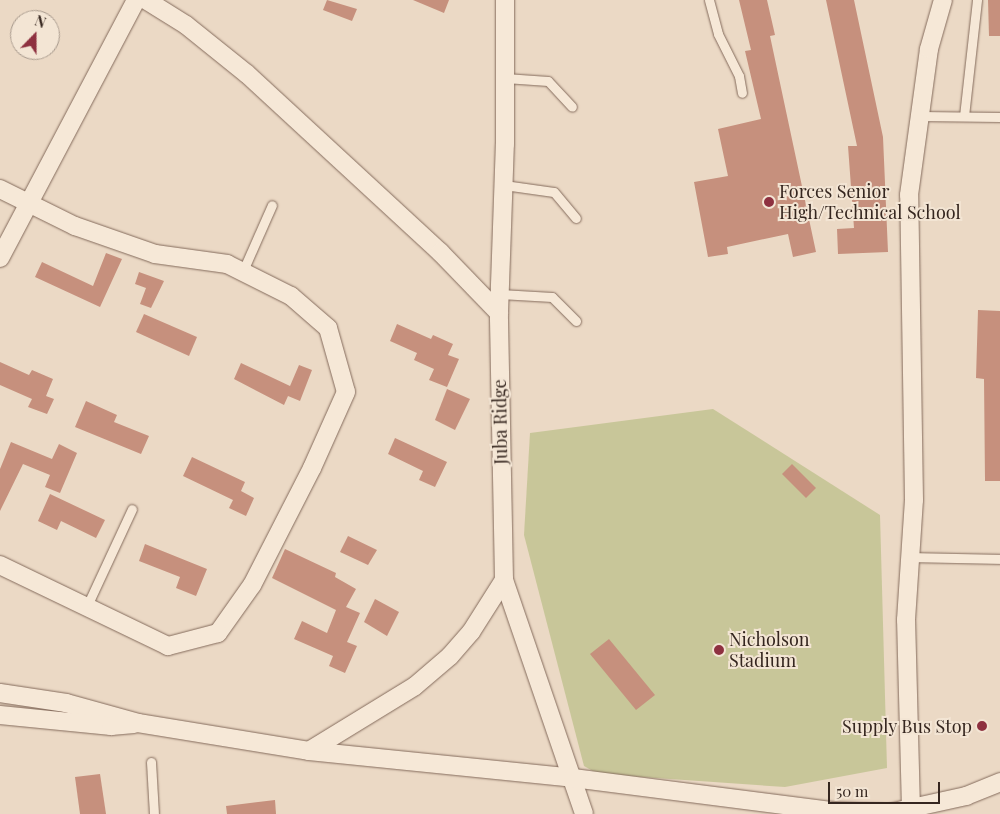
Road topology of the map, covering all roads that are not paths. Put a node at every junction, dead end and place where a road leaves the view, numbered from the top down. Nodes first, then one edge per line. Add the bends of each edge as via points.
1 (136, 0) edge
2 (146, 0) edge
3 (505, 0) edge
4 (709, 0) edge
5 (943, 0) edge
6 (978, 0) edge
7 (505, 78) junction
8 (742, 93) dead end
9 (572, 107) dead end
10 (920, 116) junction
11 (964, 116) junction
12 (1000, 117) edge
13 (504, 185) junction
14 (0, 188) edge
15 (27, 202) junction
16 (272, 205) dead end
17 (576, 218) dead end
18 (0, 258) edge
19 (242, 273) junction
20 (500, 294) junction
21 (499, 313) junction
22 (576, 321) dead end
23 (132, 509) dead end
24 (912, 557) junction
25 (1000, 559) edge
26 (0, 566) edge
27 (504, 580) junction
28 (86, 609) junction
29 (0, 693) edge
30 (0, 715) edge
31 (138, 723) junction
32 (309, 751) junction
33 (151, 762) dead end
34 (573, 778) junction
35 (1000, 782) edge
36 (941, 808) edge
37 (911, 809) junction
38 (154, 814) edge
39 (584, 814) edge

1 - 15 street
2 - 21 street via 186,25 247,74 440,252
3 - 7 street, Juba Ridge
4 - 8 lane via 718,34 739,76
5 - 10 street via 929,49
6 - 11 lane
7 - 9 lane via 548,81
7 - 13 street, Juba Ridge
10 - 11 lane
10 - 24 street via 909,195
11 - 12 lane
13 - 17 lane via 554,192
13 - 20 street, Juba Ridge
14 - 15 street
15 - 18 street
15 - 19 street via 74,226 155,254 227,264
16 - 19 lane
19 - 28 street via 291,296 328,328 346,392 312,468 252,585 218,633 168,646
20 - 21 street, Juba Ridge
20 - 22 lane via 552,296
21 - 27 street, Juba Ridge
23 - 28 lane
24 - 25 lane
24 - 37 street via 906,620
26 - 28 street
27 - 32 street via 471,632 450,656 415,686
27 - 34 street, Juba Ridge
29 - 31 street via 103,712
30 - 31 street via 111,726
31 - 32 street
32 - 34 street
33 - 38 lane
34 - 37 street via 830,811 889,813
34 - 39 street, Juba Ridge
35 - 36 street
36 - 37 street

